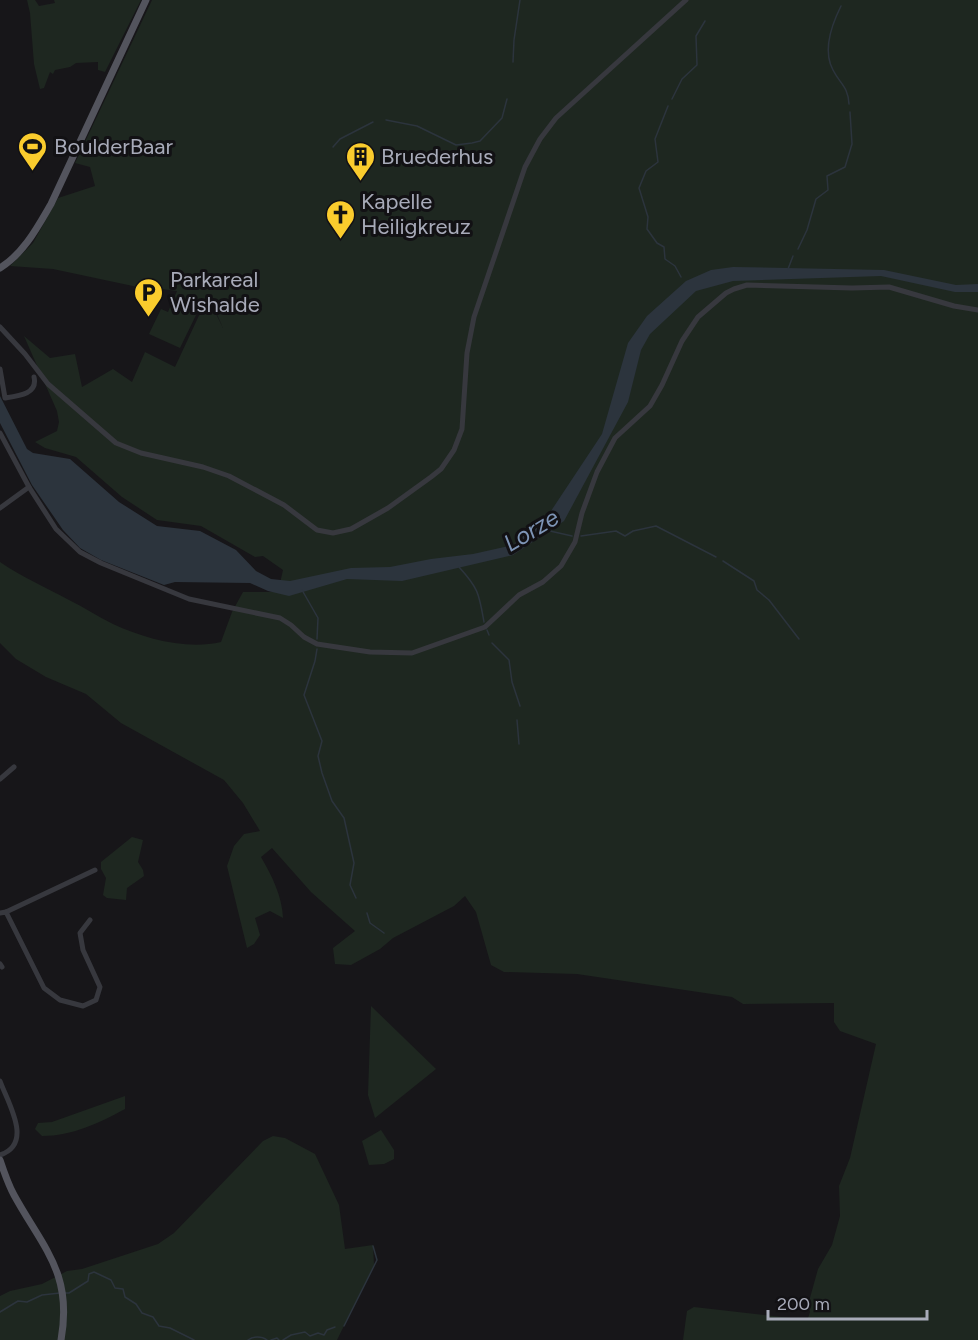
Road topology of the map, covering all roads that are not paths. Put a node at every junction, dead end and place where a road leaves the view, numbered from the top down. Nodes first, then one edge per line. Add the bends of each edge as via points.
1 (146, 0) edge
2 (686, 0) edge
3 (0, 268) edge
4 (978, 310) edge
5 (0, 327) edge
6 (0, 369) edge
7 (34, 377) dead end
8 (0, 433) edge
9 (29, 487) junction
10 (0, 508) edge
11 (14, 767) dead end
12 (0, 779) edge
13 (95, 870) dead end
14 (3, 913) edge
15 (90, 920) dead end
16 (0, 1081) edge
17 (0, 1155) edge
18 (0, 1161) edge
19 (61, 1340) edge

1 - 3 main road via 51,204 33,236
2 - 5 street via 556,118 540,139 525,167 474,317 467,353 462,429 454,450 431,477 351,529 333,534 317,530 284,505 229,476 116,443 48,384
4 - 9 street via 889,287 747,285 726,293 698,317 682,340 650,406 615,438 590,492 575,542 561,566 519,595 485,627 412,653 317,644 268,614 189,599 94,559 80,552 57,528
6 - 7 street via 5,398 22,396 36,384
8 - 9 street
9 - 10 street
11 - 12 street
13 - 14 street
14 - 15 street via 44,988 60,1000 83,1006 96,999 100,987 80,942 80,933
16 - 17 street via 18,1132 13,1147
18 - 19 main road via 14,1195 59,1275 64,1306

